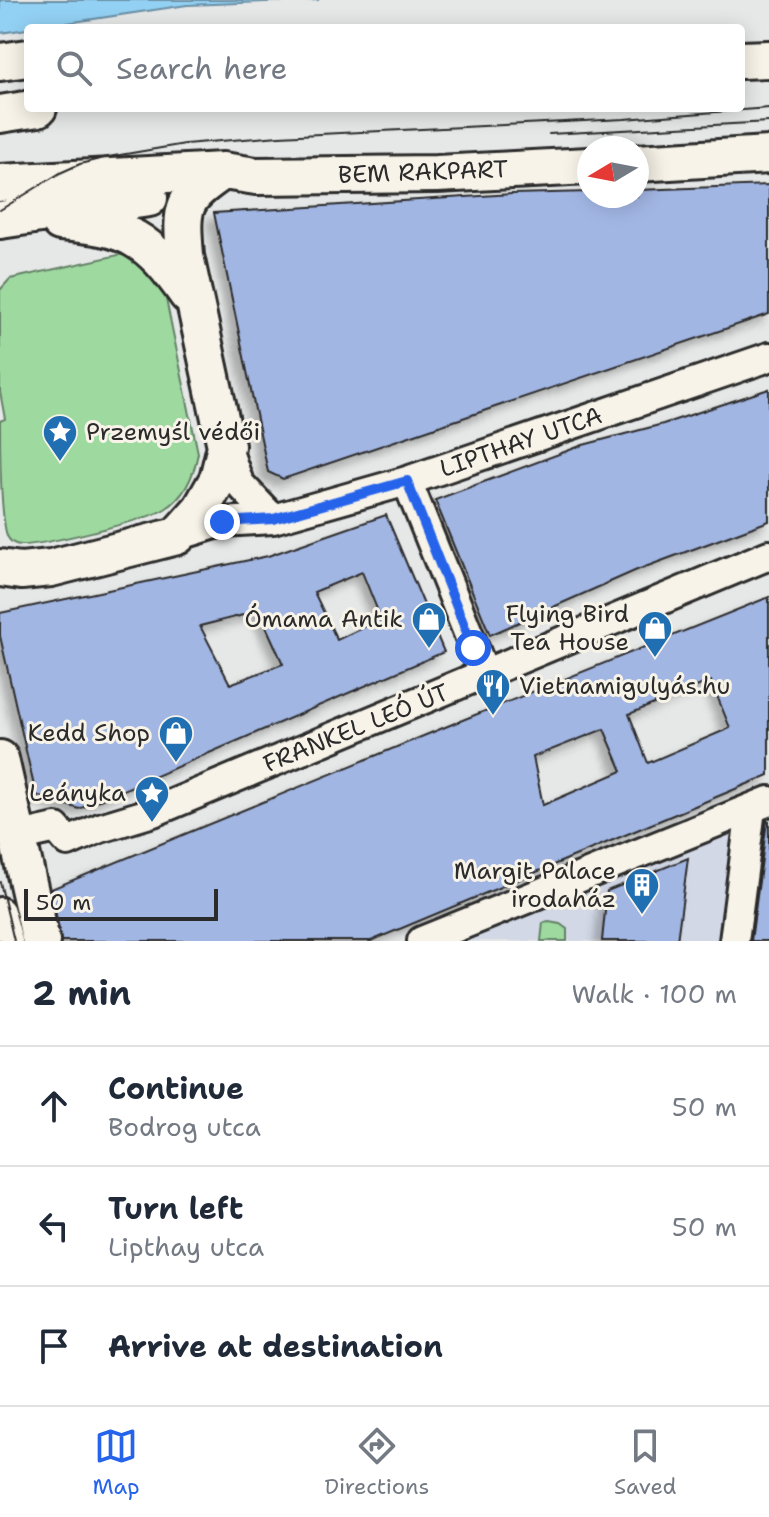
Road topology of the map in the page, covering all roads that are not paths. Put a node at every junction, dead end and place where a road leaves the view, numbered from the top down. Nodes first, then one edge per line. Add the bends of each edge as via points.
1 (24, 59) edge
2 (769, 59) edge
3 (745, 60) edge
4 (0, 62) edge
5 (24, 110) edge
6 (0, 114) edge
7 (764, 156) edge
8 (649, 162) edge
9 (577, 167) edge
10 (240, 173) junction
11 (0, 183) edge
12 (192, 192) junction
13 (5, 219) edge
14 (195, 304) junction
15 (769, 357) edge
16 (226, 446) junction
17 (407, 481) junction
18 (273, 519) junction
19 (177, 536) junction
20 (769, 555) edge
21 (0, 568) edge
22 (485, 675) junction
23 (0, 759) edge
24 (760, 805) edge
25 (34, 833) dead end
26 (0, 912) edge
27 (8, 941) edge
28 (41, 941) edge
29 (422, 941) edge
30 (734, 941) edge

1 - 4 main road
2 - 3 main road
5 - 6 main road
7 - 8 main road
9 - 10 main road, BEM RAKPART via 437,174
10 - 11 main road, BEM RAKPART
10 - 12 main road
12 - 13 main road
12 - 14 main road via 182,225
13 - 14 main road via 100,225 127,233 164,261
14 - 16 main road
15 - 17 street, LIPTHAY UTCA
16 - 18 street via 239,483
16 - 19 main road via 218,479
17 - 18 street, LIPTHAY UTCA
17 - 22 street
18 - 19 street, LIPTHAY UTCA via 222,522
19 - 21 main road via 51,568
20 - 22 street, FRANKEL LEÓ ÚT
22 - 25 street, FRANKEL LEÓ ÚT via 68,842 56,828
23 - 28 main road
24 - 29 street
24 - 30 street
26 - 27 street

